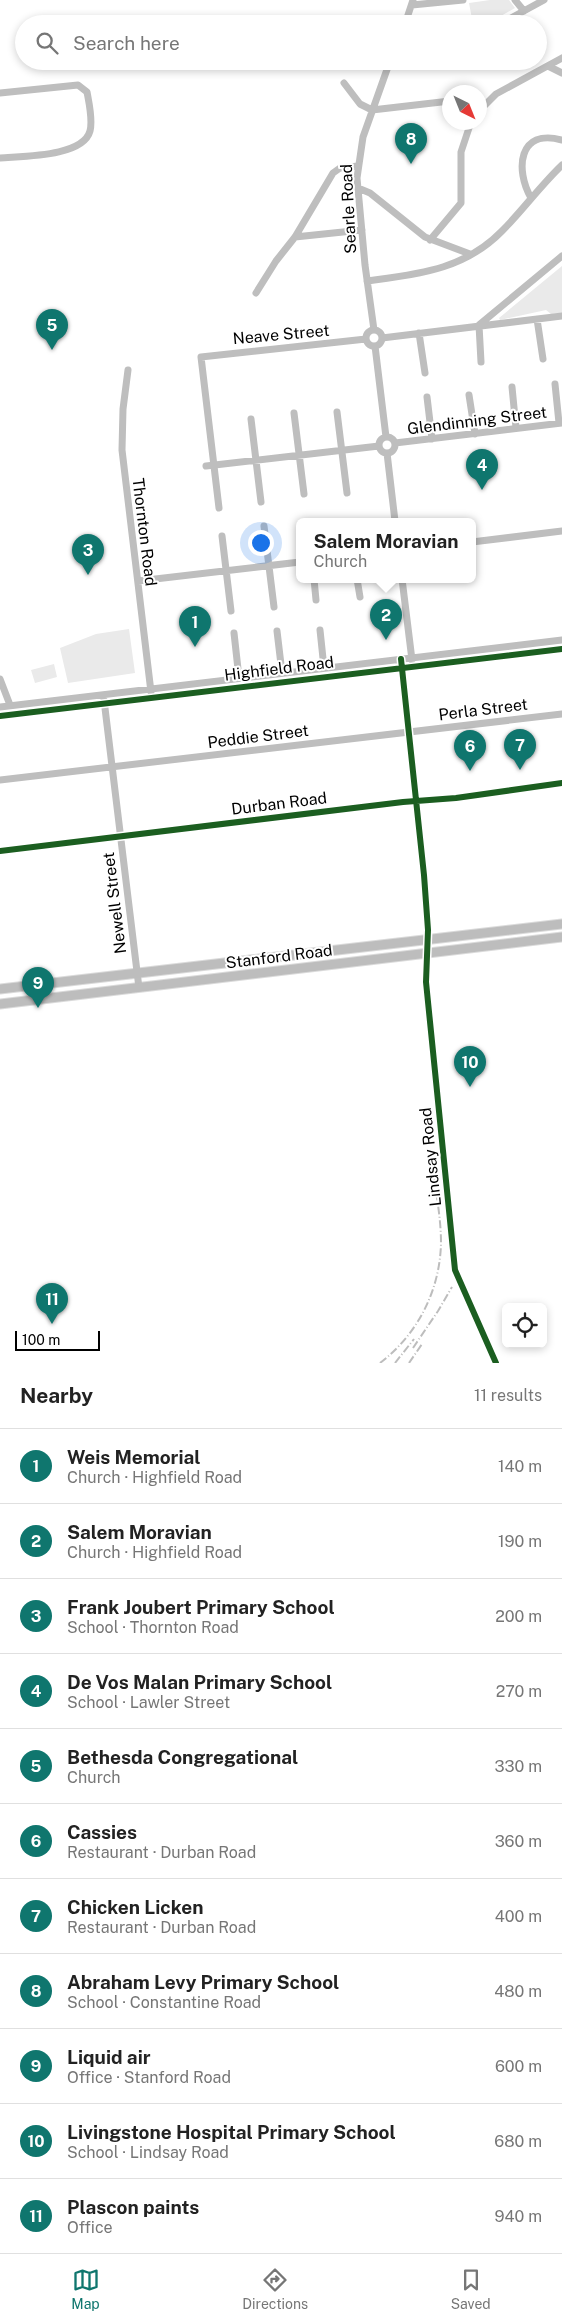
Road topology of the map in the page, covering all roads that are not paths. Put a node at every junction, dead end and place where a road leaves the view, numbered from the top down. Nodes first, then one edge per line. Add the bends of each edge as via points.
1 (463, 0) edge
2 (516, 0) edge
3 (544, 0) edge
4 (412, 3) edge
5 (524, 11) junction
6 (408, 15) edge
7 (517, 15) edge
8 (562, 58) edge
9 (548, 66) joint
10 (387, 70) edge
11 (541, 70) edge
12 (562, 72) edge
13 (344, 83) dead end
14 (0, 93) edge
15 (490, 99) joint
16 (442, 102) edge
17 (487, 102) edge
18 (372, 110) junction
19 (468, 130) edge
20 (562, 140) edge
21 (0, 158) edge
22 (562, 165) edge
23 (358, 166) junction
24 (555, 172) junction
25 (562, 176) edge
26 (358, 188) junction
27 (531, 198) junction
28 (362, 230) junction
29 (295, 237) junction
30 (430, 240) junction
31 (470, 254) junction
32 (562, 256) edge
33 (368, 281) junction
34 (256, 293) dead end
35 (562, 316) edge
36 (537, 319) junction
37 (479, 325) junction
38 (374, 330) junction
39 (419, 333) junction
40 (382, 338) junction
41 (366, 339) junction
42 (374, 346) junction
43 (543, 359) dead end
44 (481, 362) dead end
45 (128, 370) dead end
46 (425, 373) dead end
47 (556, 384) dead end
48 (512, 386) dead end
49 (469, 395) dead end
50 (427, 397) dead end
51 (294, 412) dead end
52 (337, 412) dead end
53 (251, 419) dead end
54 (561, 423) edge
55 (516, 428) junction
56 (475, 434) junction
57 (386, 437) junction
58 (432, 439) junction
59 (395, 444) junction
60 (379, 446) junction
61 (342, 450) junction
62 (387, 453) junction
63 (298, 455) junction
64 (257, 460) junction
65 (210, 465) junction
66 (347, 493) dead end
67 (304, 494) dead end
68 (261, 502) dead end
69 (219, 508) dead end
70 (395, 518) edge
71 (264, 526) dead end
72 (562, 531) edge
73 (222, 536) dead end
74 (476, 542) edge
75 (296, 563) edge
76 (269, 566) junction
77 (226, 571) junction
78 (138, 581) junction
79 (314, 583) edge
80 (358, 583) edge
81 (403, 583) edge
82 (360, 597) dead end
83 (316, 600) dead end
84 (274, 608) dead end
85 (231, 610) dead end
86 (320, 630) dead end
87 (277, 631) dead end
88 (234, 633) dead end
89 (562, 640) edge
90 (562, 649) edge
91 (444, 654) junction
92 (412, 657) junction
93 (400, 659) junction
94 (446, 662) junction
95 (411, 666) junction
96 (324, 668) junction
97 (401, 668) junction
98 (282, 673) junction
99 (239, 678) junction
100 (0, 679) edge
101 (150, 688) junction
102 (104, 695) junction
103 (151, 698) junction
104 (105, 704) junction
105 (10, 706) junction
106 (0, 707) edge
107 (562, 714) edge
108 (0, 716) edge
109 (407, 732) junction
110 (112, 766) junction
111 (0, 780) edge
112 (562, 784) edge
113 (416, 801) junction
114 (120, 837) junction
115 (0, 851) edge
116 (562, 924) edge
117 (562, 938) edge
118 (428, 940) junction
119 (426, 954) junction
120 (137, 973) junction
121 (139, 988) junction
122 (0, 989) edge
123 (0, 1004) edge
124 (496, 1363) edge

1 - 4 street
2 - 5 street
3 - 5 street
4 - 6 street
5 - 7 street
8 - 9 street
9 - 12 street
10 - 18 street, Searle Road
11 - 15 street
13 - 18 street via 360,104
14 - 21 street via 75,85 83,87 87,92 91,129 83,142 64,151
15 - 17 street
16 - 18 street
18 - 23 street, Searle Road via 362,137
19 - 30 street via 461,152 461,202
20 - 27 street via 540,139 532,143 523,155 521,171
22 - 24 street
23 - 26 street, Searle Road
23 - 29 street via 340,168 333,173
24 - 25 street
24 - 27 street
26 - 28 street, Searle Road
26 - 30 street via 370,193
27 - 31 street via 494,238
28 - 29 street
28 - 33 street, Searle Road
29 - 34 street
30 - 31 street
31 - 33 street via 440,270
32 - 37 street
33 - 38 street, Searle Road
35 - 36 street
36 - 37 street
36 - 43 street
37 - 39 street
37 - 44 street
38 - 40 street via 379,331
38 - 41 street
39 - 40 street
39 - 46 street
40 - 42 street
41 - 42 street
41 - 65 street, Neave Street via 202,356
42 - 57 street
45 - 78 street, Thornton Road via 122,409 122,450
47 - 54 street
48 - 55 street
49 - 56 street
50 - 58 street
51 - 63 street
52 - 61 street
53 - 64 street
54 - 55 street, Glendinning Street
55 - 56 street, Glendinning Street
56 - 58 street, Glendinning Street
57 - 59 street
57 - 60 street
58 - 59 street, Glendinning Street
59 - 62 street
60 - 61 street
60 - 62 street
61 - 63 street
61 - 66 street
62 - 70 street
63 - 64 street
63 - 67 street
64 - 65 street
64 - 68 street
65 - 69 street
71 - 76 street
72 - 74 street
73 - 77 street
75 - 76 street
76 - 77 street
76 - 84 street
77 - 78 street
77 - 85 street
78 - 101 street, Thornton Road
79 - 83 street
80 - 82 street
81 - 92 street
86 - 96 street
87 - 98 street
88 - 99 street
89 - 91 street, Highfield Road
90 - 94 street, Highfield Road
91 - 92 street, Highfield Road
91 - 94 street
92 - 93 street, Highfield Road
92 - 95 street
93 - 96 street, Highfield Road
93 - 97 street, Lindsay Road
94 - 95 street, Highfield Road
95 - 97 street, Highfield Road
96 - 98 street, Highfield Road
97 - 103 street, Highfield Road
97 - 109 street, Lindsay Road
98 - 99 street, Highfield Road
99 - 101 street, Highfield Road
100 - 105 street
101 - 102 street, Highfield Road
101 - 103 street, Thornton Road
102 - 104 street, Newell Street
102 - 105 street, Highfield Road
103 - 104 street, Highfield Road
104 - 108 street, Highfield Road
104 - 110 street, Newell Street
105 - 106 street, Highfield Road
107 - 109 street, Perla Street
109 - 110 street, Peddie Street
109 - 113 street, Lindsay Road
110 - 111 street, Peddie Street
110 - 114 street, Newell Street
112 - 113 street, Durban Road
113 - 114 street, Durban Road
113 - 118 street, Lindsay Road
114 - 115 street, Durban Road
114 - 120 street, Newell Street
116 - 118 main road, Stanford Road
117 - 119 main road, Stanford Road
118 - 119 street, Lindsay Road
118 - 120 main road, Stanford Road
119 - 121 main road, Stanford Road
119 - 124 street, Lindsay Road via 455,1270
120 - 121 street, Newell Street
120 - 122 main road, Stanford Road
121 - 123 main road, Stanford Road

